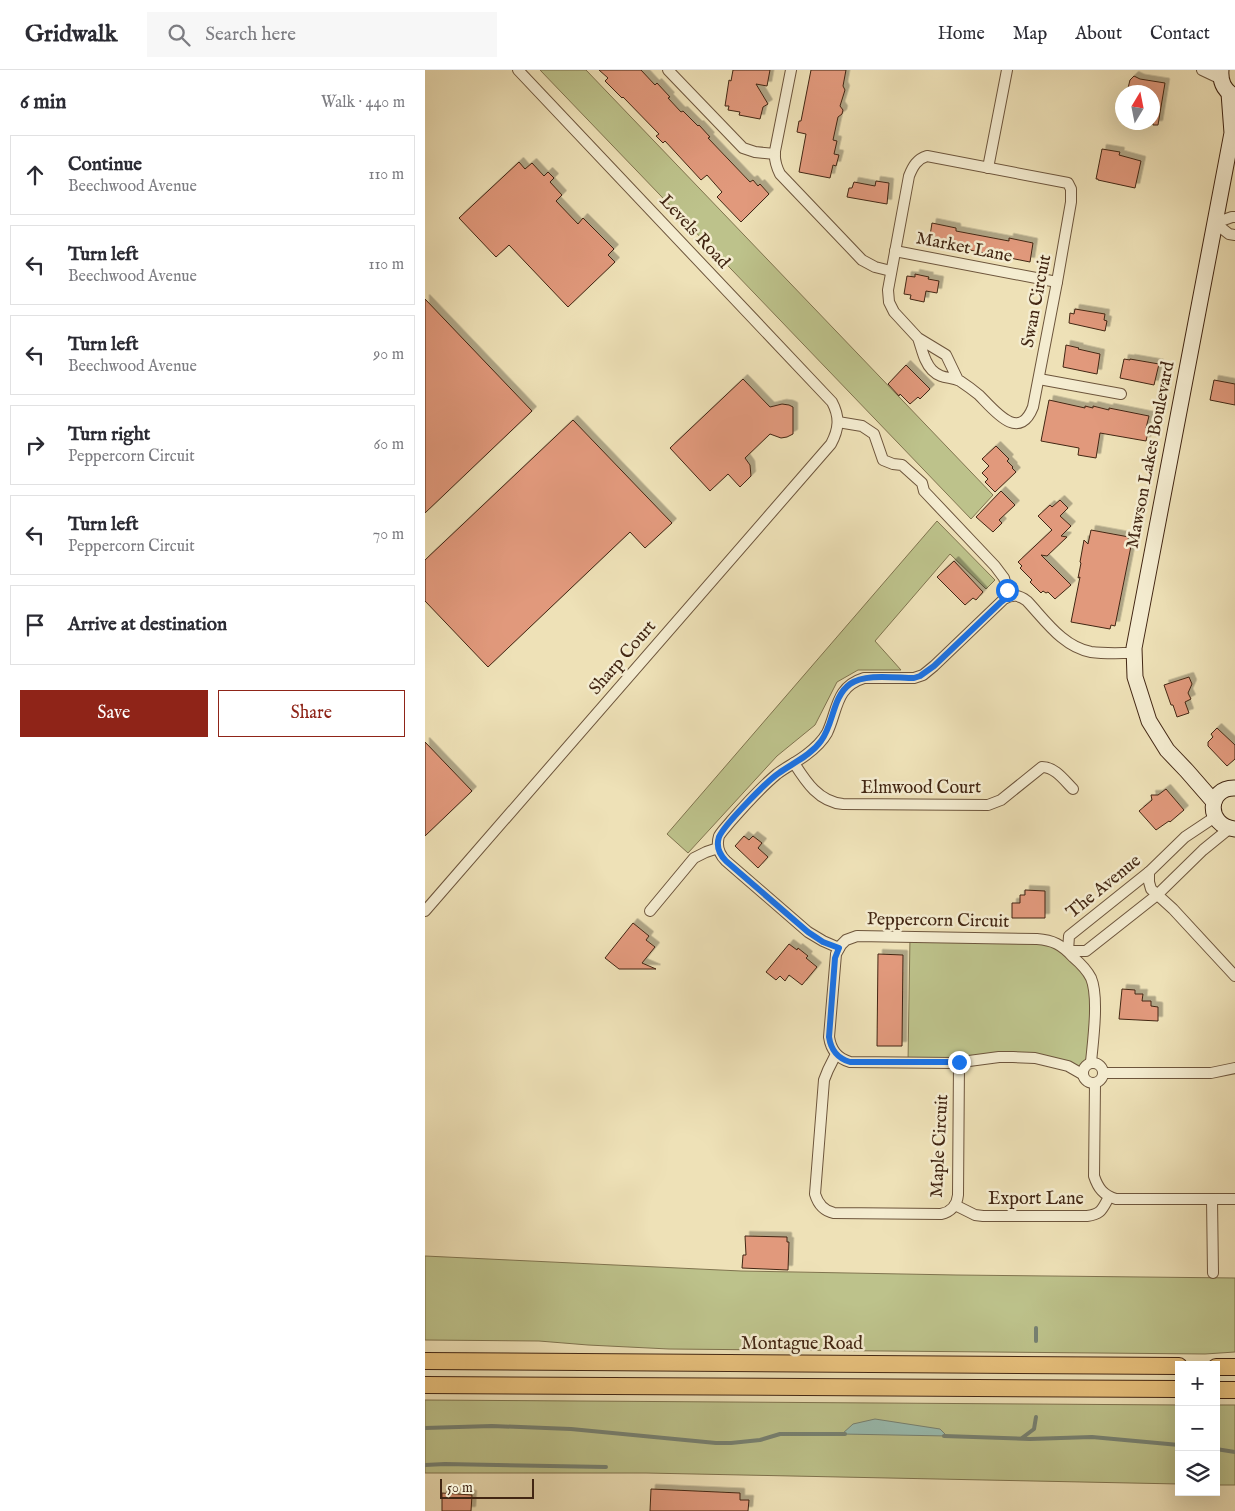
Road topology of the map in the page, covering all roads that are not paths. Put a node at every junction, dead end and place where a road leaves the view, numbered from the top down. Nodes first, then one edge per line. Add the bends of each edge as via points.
1 (518, 70) edge
2 (668, 70) edge
3 (791, 70) edge
4 (1007, 70) edge
5 (1202, 70) edge
6 (1221, 74) edge
7 (1232, 95) edge
8 (1234, 130) edge
9 (775, 154) junction
10 (988, 168) junction
11 (1235, 217) edge
12 (1215, 223) junction
13 (1235, 235) edge
14 (895, 251) junction
15 (891, 271) junction
16 (1057, 282) junction
17 (919, 338) junction
18 (1039, 379) junction
19 (958, 380) junction
20 (1121, 394) dead end
21 (838, 422) junction
22 (1009, 596) junction
23 (1134, 653) junction
24 (794, 763) junction
25 (1187, 771) junction
26 (1231, 788) edge
27 (1073, 789) dead end
28 (1214, 802) junction
29 (1215, 817) junction
30 (1232, 829) edge
31 (718, 848) junction
32 (1149, 872) junction
33 (1157, 894) junction
34 (425, 911) edge
35 (649, 911) dead end
36 (839, 948) junction
37 (1069, 951) junction
38 (1235, 976) edge
39 (837, 1054) junction
40 (959, 1062) junction
41 (1091, 1062) junction
42 (1235, 1068) edge
43 (1103, 1073) junction
44 (1082, 1074) junction
45 (1095, 1083) junction
46 (1109, 1197) junction
47 (1212, 1199) junction
48 (1235, 1199) edge
49 (955, 1205) junction
50 (1213, 1273) dead end
51 (425, 1362) edge
52 (1175, 1366) edge
53 (1220, 1367) edge
54 (1235, 1367) edge
55 (425, 1385) edge
56 (1175, 1389) edge
57 (1220, 1390) edge
58 (1235, 1390) edge

1 - 21 street, Levels Road via 832,402
2 - 9 street via 743,148
3 - 9 street
4 - 10 street
5 - 6 street
6 - 7 street via 1223,85
7 - 8 street, Mawson Lakes Boulevard
8 - 12 street, Mawson Lakes Boulevard
9 - 15 street via 780,174 862,260
10 - 14 street, Swan Circuit via 927,156 920,158 909,176
10 - 16 street, Swan Circuit via 1068,183 1071,202
11 - 12 street
12 - 13 street
12 - 23 street, Mawson Lakes Boulevard
14 - 15 street, Swan Circuit
14 - 16 street, Market Lane
15 - 17 street, Swan Circuit via 889,302 894,312
16 - 18 street, Swan Circuit
17 - 19 street, Swan Circuit via 946,355
17 - 19 street, Swan Circuit via 931,369 940,376
18 - 19 street, Swan Circuit via 1031,415 1017,423 1006,421
18 - 20 street
21 - 22 street via 862,426 873,434 883,460 902,465 922,483 924,491 1002,575
21 - 34 street, Sharp Court via 831,444
22 - 23 street via 1027,601 1063,639 1077,648
22 - 24 street via 920,676 868,678 851,684 842,693 820,742
23 - 25 street, Mawson Lakes Boulevard via 1135,677 1149,721 1167,750
24 - 27 street, Elmwood Court via 806,782 824,799 843,804 988,805 1001,800 1042,766 1054,770
24 - 31 street via 777,774 743,807 721,832
25 - 26 street, Mawson Lakes Boulevard
25 - 28 street, Mawson Lakes Boulevard
26 - 28 street via 1218,794
28 - 29 street
29 - 30 street via 1219,823
29 - 32 street, The Avenue via 1185,837
30 - 33 street via 1203,850
31 - 35 street via 695,858
31 - 36 street via 726,861 807,931
32 - 33 street via 1151,889
32 - 37 street, The Avenue via 1069,936
33 - 37 street via 1086,950
33 - 38 street
36 - 37 street, Peppercorn Circuit via 846,940 857,936 1046,939
36 - 39 street via 835,958 829,1037
37 - 41 street, Peppercorn Circuit via 1087,972 1094,988
39 - 40 street via 850,1062
39 - 49 street, Maple Circuit via 824,1080 815,1190 820,1205 833,1212 941,1214
40 - 44 street via 1025,1057 1068,1066
40 - 49 street, Maple Circuit via 958,1195
41 - 43 street via 1098,1064
41 - 44 street
42 - 43 street via 1211,1073
43 - 45 street
44 - 45 street via 1087,1081
45 - 46 street via 1095,1176 1097,1185
46 - 47 street
46 - 49 street, Export Lane via 1101,1212 1087,1216 983,1216
47 - 48 street
47 - 50 street
51 - 52 main road, Montague Road
53 - 54 main road
55 - 56 main road
57 - 58 main road

